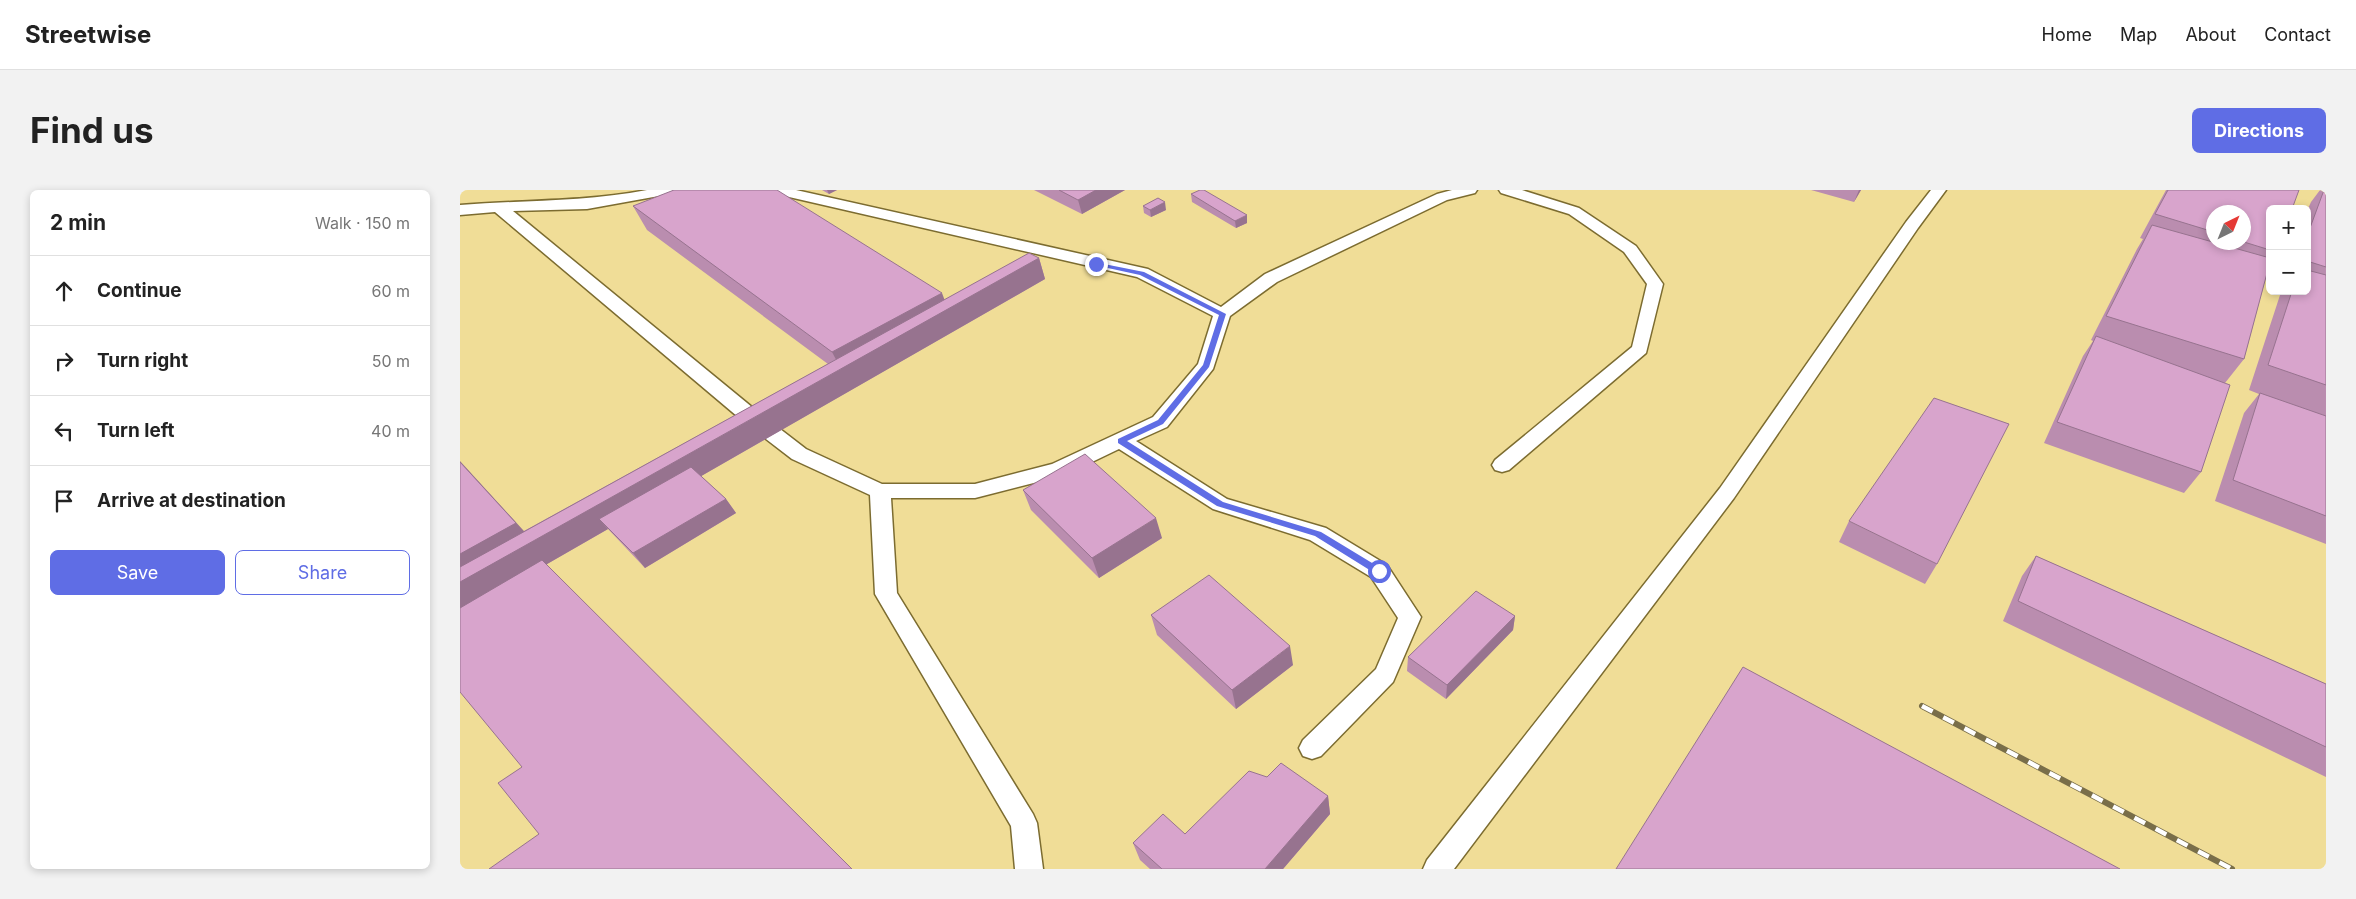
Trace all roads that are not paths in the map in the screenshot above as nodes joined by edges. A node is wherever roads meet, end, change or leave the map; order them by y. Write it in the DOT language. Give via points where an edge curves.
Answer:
graph roads {
  1 [pos="670,190"];
  2 [pos="776,190"];
  3 [pos="1470,190"];
  4 [pos="1506,190"];
  5 [pos="1940,190"];
  6 [pos="497,206"];
  7 [pos="460,210"];
  8 [pos="1222,314"];
  9 [pos="1121,441"];
  10 [pos="1502,465"];
  11 [pos="880,491"];
  12 [pos="1312,748"];
  13 [pos="1028,869"];
  14 [pos="1436,869"];
  1 -- 6 [label="lane" via="576,205"];
  2 -- 8 [label="lane" via="1142,273"];
  3 -- 8 [label="lane" via="1442,197 1271,278"];
  4 -- 10 [label="lane" via="1574,211 1630,249 1655,284 1640,349"];
  5 -- 14 [label="lane" via="1906,233 1727,493"];
  6 -- 7 [label="lane"];
  6 -- 11 [label="lane" via="799,454"];
  8 -- 9 [label="lane" via="1207,365 1160,422"];
  9 -- 11 [label="lane" via="1058,470 975,490"];
  9 -- 12 [label="lane" via="1220,504 1318,534 1379,571 1410,617 1385,674"];
  11 -- 13 [label="lane" via="886,594 1024,823"];
}
